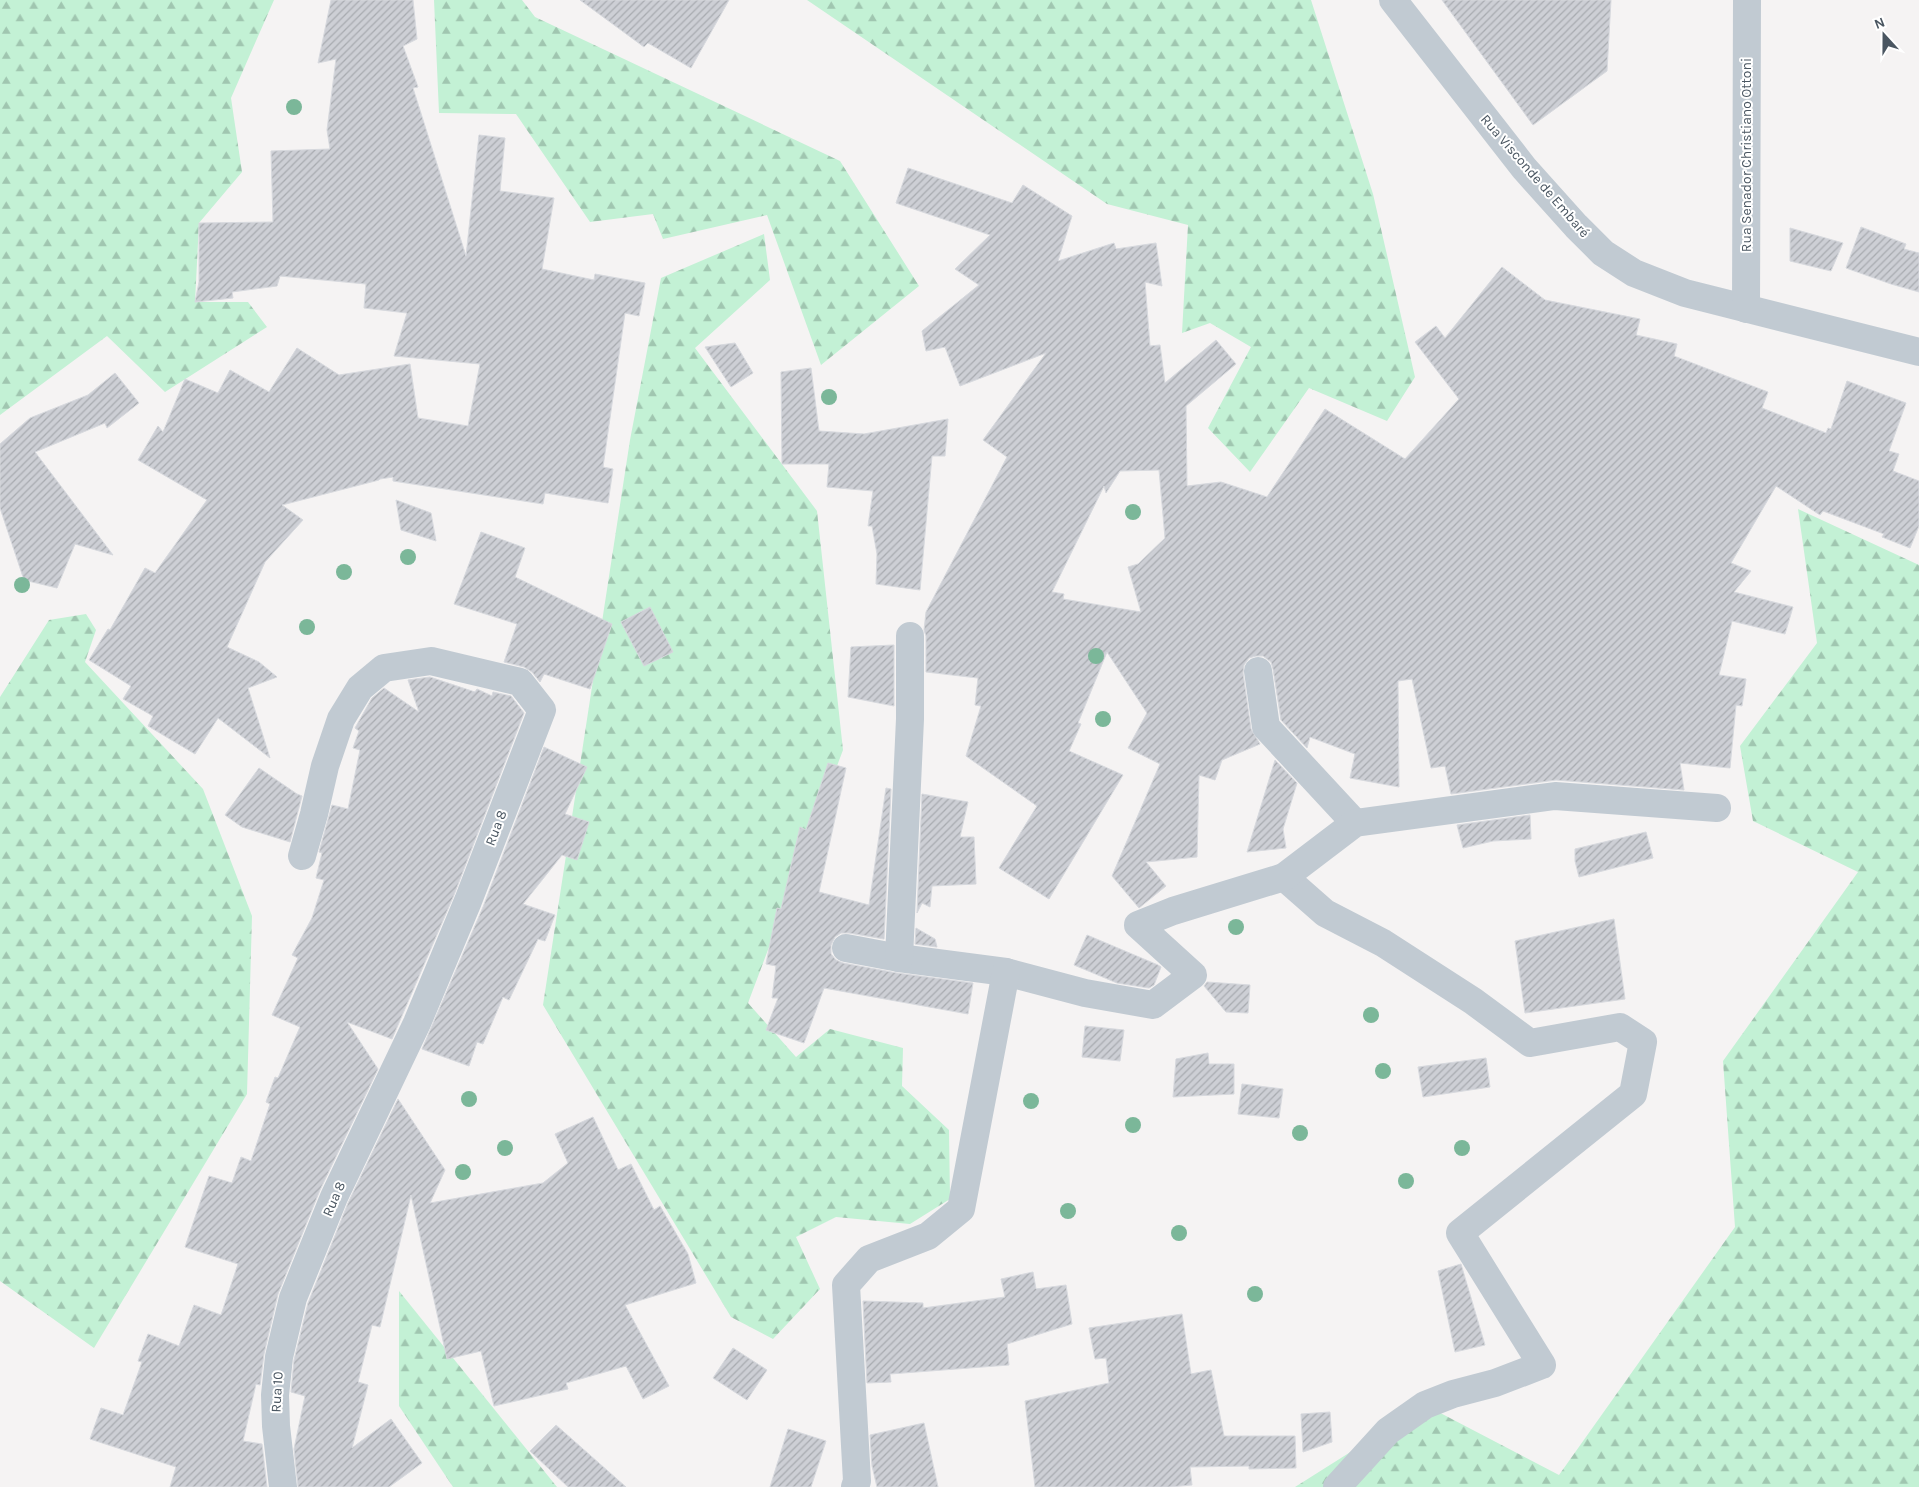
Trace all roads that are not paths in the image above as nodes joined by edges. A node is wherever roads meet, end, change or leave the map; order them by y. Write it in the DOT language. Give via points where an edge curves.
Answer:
graph roads {
  1 [pos="1393,0"];
  2 [pos="1747,0"];
  3 [pos="1746,309"];
  4 [pos="1919,352"];
  5 [pos="910,636"];
  6 [pos="1258,671"];
  7 [pos="1717,808"];
  8 [pos="1355,823"];
  9 [pos="302,856"];
  10 [pos="1284,877"];
  11 [pos="846,948"];
  12 [pos="899,958"];
  13 [pos="1006,972"];
  14 [pos="293,1298"];
  15 [pos="283,1487"];
  16 [pos="855,1487"];
  17 [pos="1338,1487"];
  1 -- 3 [label="street, Rua Visconde de Embaré" via="1524,168 1603,253 1634,273"];
  2 -- 3 [label="street, Rua Senador Christiano Ottoni"];
  3 -- 4 [label="street, Rua Visconde de Embaré"];
  5 -- 12 [label="street" via="910,719"];
  6 -- 8 [label="street" via="1266,727"];
  7 -- 8 [label="street" via="1555,796"];
  8 -- 10 [label="street"];
  9 -- 14 [label="street, Rua 8" via="325,766 341,719 360,688 384,668 431,661 520,682 542,710 417,1023 334,1197"];
  10 -- 13 [label="street" via="1138,925 1192,975 1153,1005 1085,993"];
  10 -- 17 [label="street" via="1325,912 1383,943 1530,1043 1620,1027 1643,1042 1633,1094 1460,1232 1542,1366 1425,1405 1388,1431"];
  11 -- 12 [label="street"];
  12 -- 13 [label="street"];
  13 -- 16 [label="street" via="961,1210 928,1236 869,1259 846,1285"];
  14 -- 15 [label="street, Rua 10" via="279,1357 275,1395"];
}
